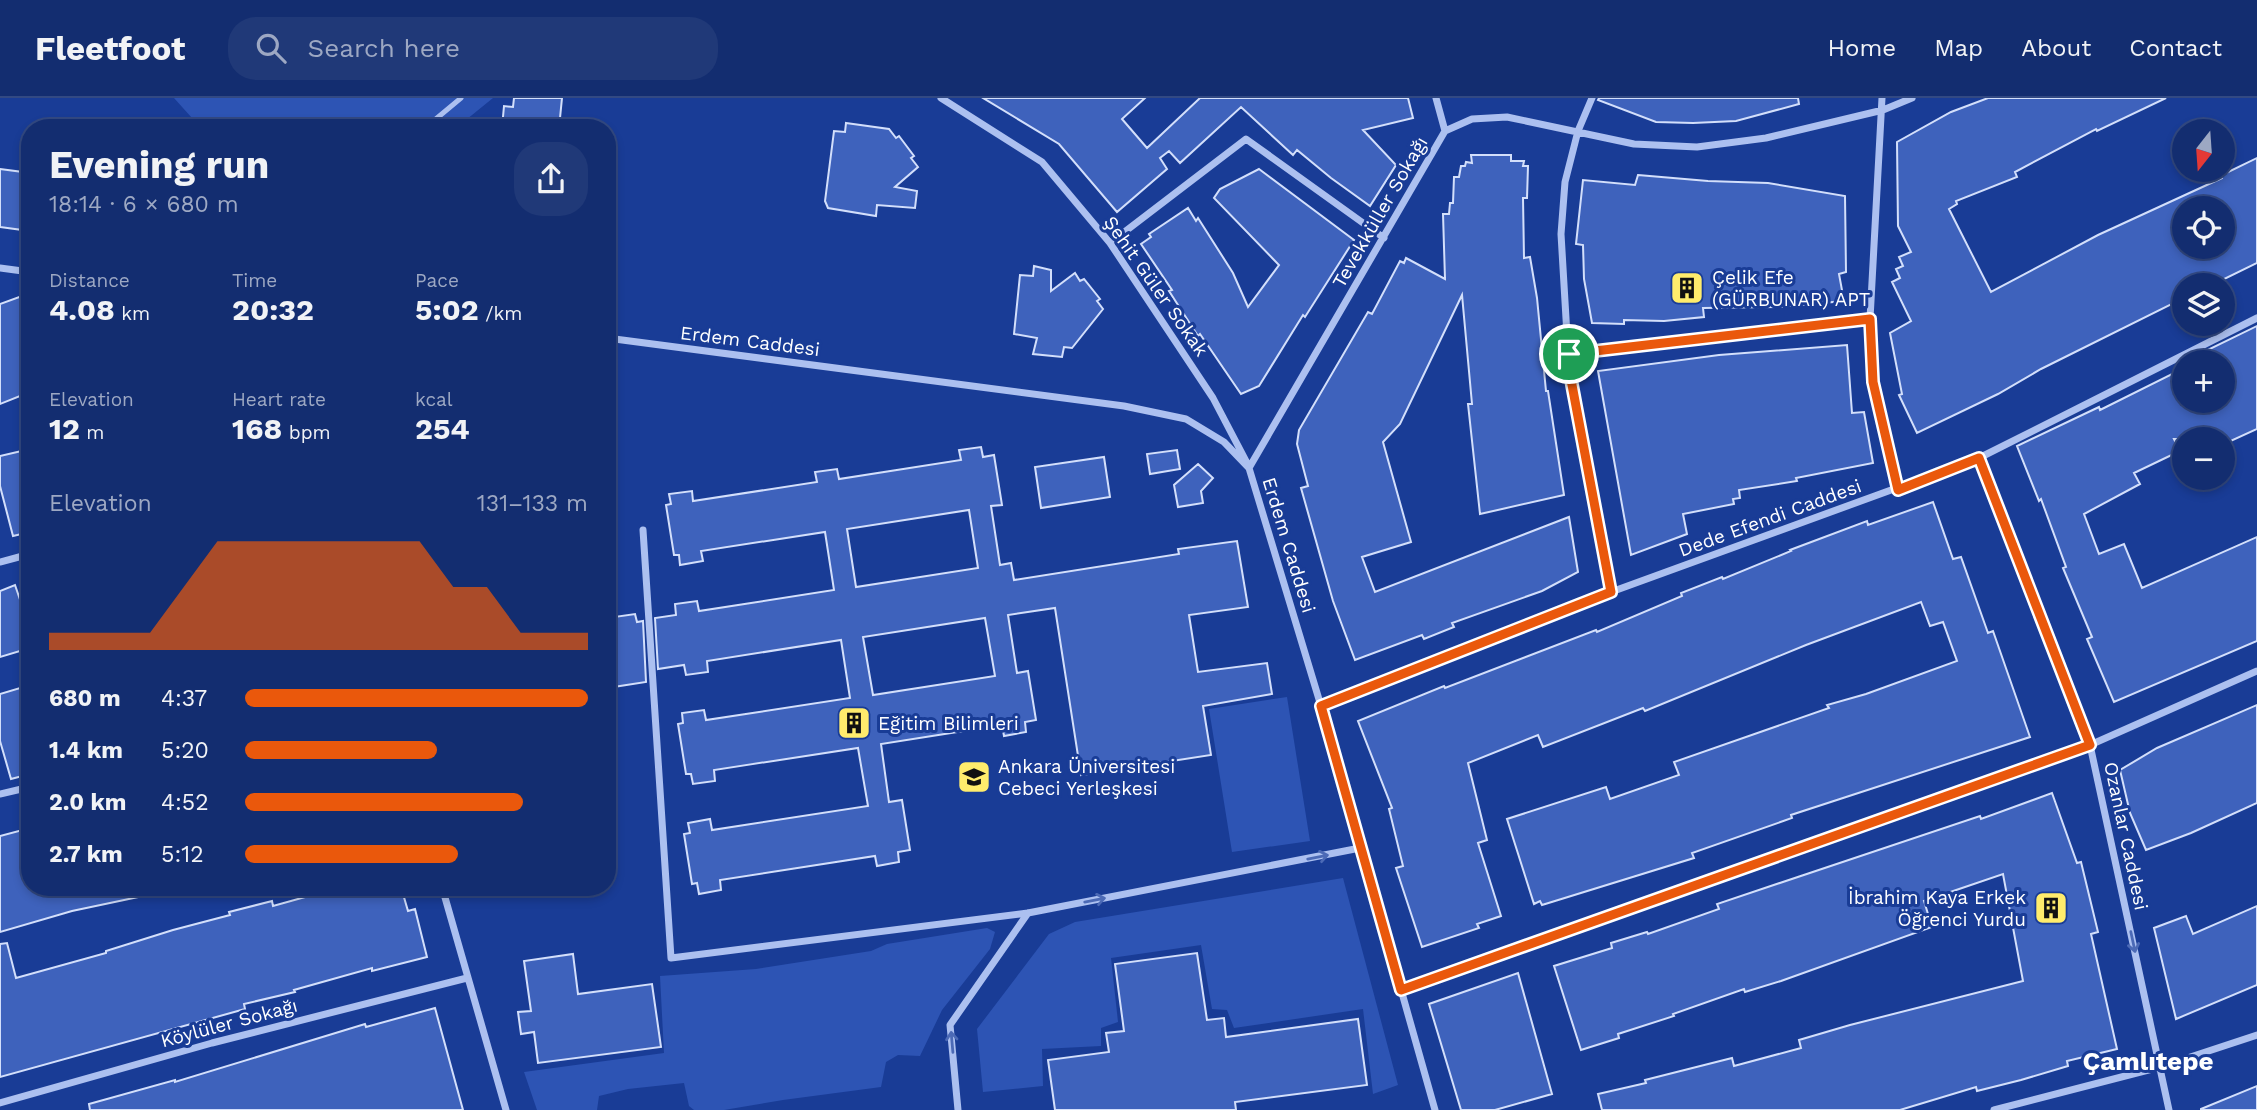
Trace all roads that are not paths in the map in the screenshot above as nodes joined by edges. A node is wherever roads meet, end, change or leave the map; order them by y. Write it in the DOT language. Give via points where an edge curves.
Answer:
graph roads {
  1 [pos="461,98"];
  2 [pos="941,98"];
  3 [pos="1436,98"];
  4 [pos="1592,98"];
  5 [pos="1882,98"];
  6 [pos="1912,98"];
  7 [pos="1883,110"];
  8 [pos="436,119"];
  9 [pos="1445,131"];
  10 [pos="1578,131"];
  11 [pos="1384,239"];
  12 [pos="1110,243"];
  13 [pos="0,268"];
  14 [pos="21,271"];
  15 [pos="2257,318"];
  16 [pos="1870,319"];
  17 [pos="616,339"];
  18 [pos="1569,354"];
  19 [pos="1979,458"];
  20 [pos="1249,468"];
  21 [pos="1898,490"];
  22 [pos="643,530"];
  23 [pos="21,556"];
  24 [pos="0,562"];
  25 [pos="1611,592"];
  26 [pos="2257,671"];
  27 [pos="1321,706"];
  28 [pos="2090,745"];
  29 [pos="21,789"];
  30 [pos="0,794"];
  31 [pos="1360,848"];
  32 [pos="444,896"];
  33 [pos="1028,913"];
  34 [pos="467,978"];
  35 [pos="1401,990"];
  36 [pos="2257,1035"];
  37 [pos="2160,1067"];
  38 [pos="0,1103"];
  39 [pos="506,1110"];
  40 [pos="958,1110"];
  41 [pos="1435,1110"];
  42 [pos="1994,1110"];
  43 [pos="2169,1110"];
  1 -- 8 [label="lane"];
  2 -- 12 [label="street, Şehit Güler Sokak" via="1042,162"];
  3 -- 9 [label="street"];
  4 -- 10 [label="street"];
  5 -- 7 [label="street"];
  6 -- 7 [label="street, Tevekküller Sokağı"];
  7 -- 10 [label="street, Tevekküller Sokağı" via="1766,138 1697,147 1634,144"];
  7 -- 16 [label="street"];
  9 -- 10 [label="street, Tevekküller Sokağı" via="1472,119 1507,117"];
  9 -- 11 [label="street, Tevekküller Sokağı"];
  10 -- 18 [label="street" via="1565,182 1562,234"];
  11 -- 12 [label="street" via="1246,139"];
  11 -- 20 [label="street, Tevekküller Sokağı"];
  12 -- 20 [label="street, Şehit Güler Sokak" via="1213,398"];
  13 -- 14 [label="street"];
  15 -- 19 [label="street, Dede Efendi Caddesi"];
  16 -- 18 [label="street"];
  16 -- 21 [label="street" via="1873,382"];
  17 -- 20 [label="street, Erdem Caddesi" via="1124,406 1186,419 1224,442"];
  18 -- 25 [label="street"];
  19 -- 21 [label="street, Dede Efendi Caddesi"];
  19 -- 28 [label="street, Ozanlar Caddesi"];
  20 -- 27 [label="street, Erdem Caddesi"];
  21 -- 25 [label="street, Dede Efendi Caddesi"];
  22 -- 33 [label="street" via="671,958"];
  23 -- 24 [label="street"];
  25 -- 27 [label="street, Dede Efendi Caddesi"];
  26 -- 28 [label="street"];
  27 -- 31 [label="street, Erdem Caddesi"];
  28 -- 35 [label="street"];
  28 -- 37 [label="street, Ozanlar Caddesi, one-way"];
  29 -- 30 [label="street"];
  33 -- 31 [label="street, one-way"];
  31 -- 35 [label="street, Erdem Caddesi"];
  32 -- 34 [label="street"];
  40 -- 33 [label="street, one-way" via="950,1025"];
  34 -- 38 [label="street, Köylüler Sokağı"];
  34 -- 39 [label="street"];
  35 -- 41 [label="street, Erdem Caddesi"];
  36 -- 37 [label="street"];
  37 -- 42 [label="street"];
  37 -- 43 [label="street, Ozanlar Caddesi"];
}
